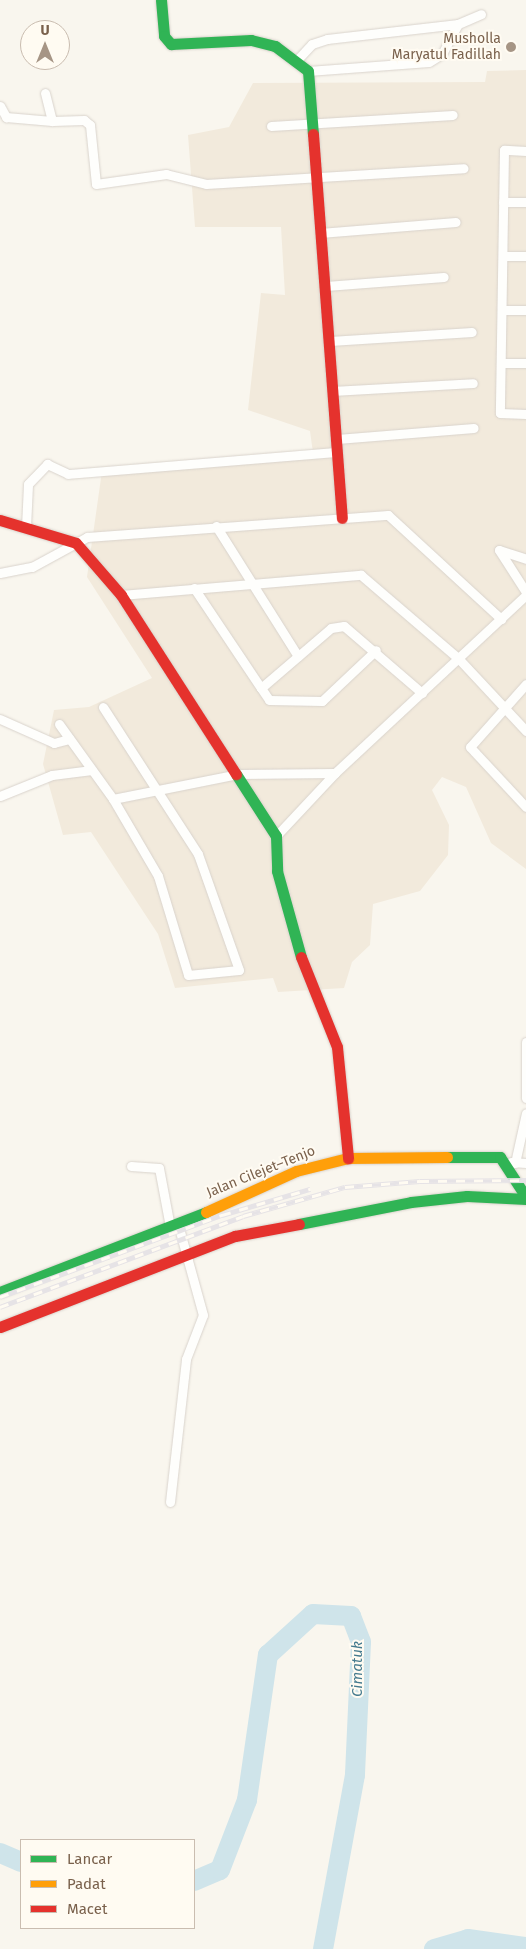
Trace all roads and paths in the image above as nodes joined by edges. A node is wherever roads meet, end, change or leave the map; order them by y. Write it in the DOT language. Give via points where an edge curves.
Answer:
graph roads {
  1 [pos="161,0"];
  2 [pos="481,14"];
  3 [pos="458,24"];
  4 [pos="297,60"];
  5 [pos="308,71"];
  6 [pos="44,92"];
  7 [pos="0,106"];
  8 [pos="454,115"];
  9 [pos="52,121"];
  10 [pos="312,124"];
  11 [pos="271,126"];
  12 [pos="526,151"];
  13 [pos="464,168"];
  14 [pos="316,177"];
  15 [pos="503,202"];
  16 [pos="526,202"];
  17 [pos="456,222"];
  18 [pos="320,233"];
  19 [pos="503,256"];
  20 [pos="526,256"];
  21 [pos="444,277"];
  22 [pos="326,286"];
  23 [pos="503,310"];
  24 [pos="526,310"];
  25 [pos="472,332"];
  26 [pos="330,342"];
  27 [pos="501,363"];
  28 [pos="526,363"];
  29 [pos="473,383"];
  30 [pos="332,391"];
  31 [pos="526,414"];
  32 [pos="474,428"];
  33 [pos="337,439"];
  34 [pos="337,452"];
  35 [pos="342,518"];
  36 [pos="0,520"];
  37 [pos="216,526"];
  38 [pos="26,527"];
  39 [pos="76,543"];
  40 [pos="526,559"];
  41 [pos="0,574"];
  42 [pos="250,584"];
  43 [pos="194,588"];
  44 [pos="526,593"];
  45 [pos="121,595"];
  46 [pos="501,619"];
  47 [pos="376,650"];
  48 [pos="298,656"];
  49 [pos="458,658"];
  50 [pos="526,684"];
  51 [pos="261,688"];
  52 [pos="422,693"];
  53 [pos="103,707"];
  54 [pos="504,707"];
  55 [pos="0,719"];
  56 [pos="59,724"];
  57 [pos="526,731"];
  58 [pos="69,739"];
  59 [pos="92,770"];
  60 [pos="335,772"];
  61 [pos="238,774"];
  62 [pos="157,791"];
  63 [pos="0,796"];
  64 [pos="113,799"];
  65 [pos="526,807"];
  66 [pos="276,836"];
  67 [pos="526,1042"];
  68 [pos="526,1098"];
  69 [pos="526,1113"];
  70 [pos="348,1158"];
  71 [pos="510,1161"];
  72 [pos="526,1163"];
  73 [pos="131,1166"];
  74 [pos="526,1198"];
  75 [pos="174,1226"];
  76 [pos="189,1254"];
  77 [pos="0,1292"];
  78 [pos="0,1328"];
  79 [pos="170,1502"];
  1 -- 4 [label="street" via="164,36 172,44 251,40 275,46"];
  2 -- 3 [label="street"];
  3 -- 4 [label="street" via="327,39 312,44"];
  3 -- 5 [label="street" via="442,54 429,62"];
  4 -- 5 [label="street"];
  5 -- 10 [label="street"];
  6 -- 9 [label="street"];
  7 -- 9 [label="street" via="6,117"];
  8 -- 10 [label="street"];
  9 -- 14 [label="street" via="87,122 96,184 166,174 206,184"];
  10 -- 11 [label="street"];
  10 -- 14 [label="street"];
  12 -- 15 [label="street" via="504,150"];
  13 -- 14 [label="street"];
  14 -- 18 [label="street"];
  15 -- 16 [label="street"];
  15 -- 19 [label="street"];
  17 -- 18 [label="street"];
  18 -- 22 [label="street"];
  19 -- 20 [label="street"];
  19 -- 23 [label="street"];
  21 -- 22 [label="street"];
  22 -- 26 [label="street"];
  23 -- 24 [label="street"];
  23 -- 27 [label="street"];
  25 -- 26 [label="street"];
  26 -- 30 [label="street"];
  27 -- 28 [label="street"];
  27 -- 31 [label="street" via="500,413"];
  29 -- 30 [label="street"];
  30 -- 33 [label="street"];
  32 -- 33 [label="street"];
  33 -- 34 [label="street"];
  34 -- 35 [label="street"];
  34 -- 38 [label="street" via="68,474 47,464 28,484"];
  35 -- 37 [label="street"];
  35 -- 46 [label="street" via="388,515"];
  36 -- 38 [label="street"];
  37 -- 39 [label="street" via="88,537"];
  37 -- 42 [label="street"];
  38 -- 39 [label="street"];
  39 -- 41 [label="street" via="32,567"];
  39 -- 45 [label="street"];
  40 -- 44 [label="street" via="499,550"];
  42 -- 43 [label="street"];
  42 -- 48 [label="street"];
  42 -- 49 [label="street" via="360,575"];
  43 -- 45 [label="street"];
  43 -- 51 [label="street"];
  44 -- 46 [label="street"];
  45 -- 61 [label="street"];
  46 -- 49 [label="street"];
  47 -- 48 [label="street" via="352,628 337,626"];
  47 -- 51 [label="street" via="322,701 269,700"];
  47 -- 52 [label="street"];
  48 -- 51 [label="street"];
  49 -- 52 [label="street"];
  49 -- 54 [label="street"];
  50 -- 54 [label="street"];
  52 -- 60 [label="street"];
  53 -- 62 [label="street"];
  54 -- 57 [label="street"];
  54 -- 65 [label="street" via="470,746"];
  55 -- 58 [label="street" via="54,743"];
  56 -- 58 [label="street"];
  58 -- 59 [label="street"];
  59 -- 63 [label="street" via="52,775"];
  59 -- 64 [label="street"];
  60 -- 61 [label="street"];
  60 -- 66 [label="street"];
  61 -- 62 [label="street"];
  61 -- 66 [label="street"];
  62 -- 64 [label="street"];
  62 -- 64 [label="street" via="202,860 239,970 188,975 158,876"];
  66 -- 70 [label="street" via="277,871 304,967 337,1047"];
  67 -- 68 [label="street"];
  69 -- 71 [label="street"];
  70 -- 71 [label="street, Jalan Cilejet–Tenjo" via="493,1156"];
  70 -- 75 [label="street, Jalan Cilejet–Tenjo" via="296,1171"];
  71 -- 72 [label="street"];
  71 -- 74 [label="street"];
  73 -- 75 [label="street" via="159,1168"];
  74 -- 76 [label="street" via="467,1196 411,1202 235,1236"];
  75 -- 76 [label="street"];
  75 -- 77 [label="street, Jalan Cilejet–Tenjo"];
  76 -- 78 [label="street"];
  76 -- 79 [label="street" via="203,1315 186,1359"];
}
